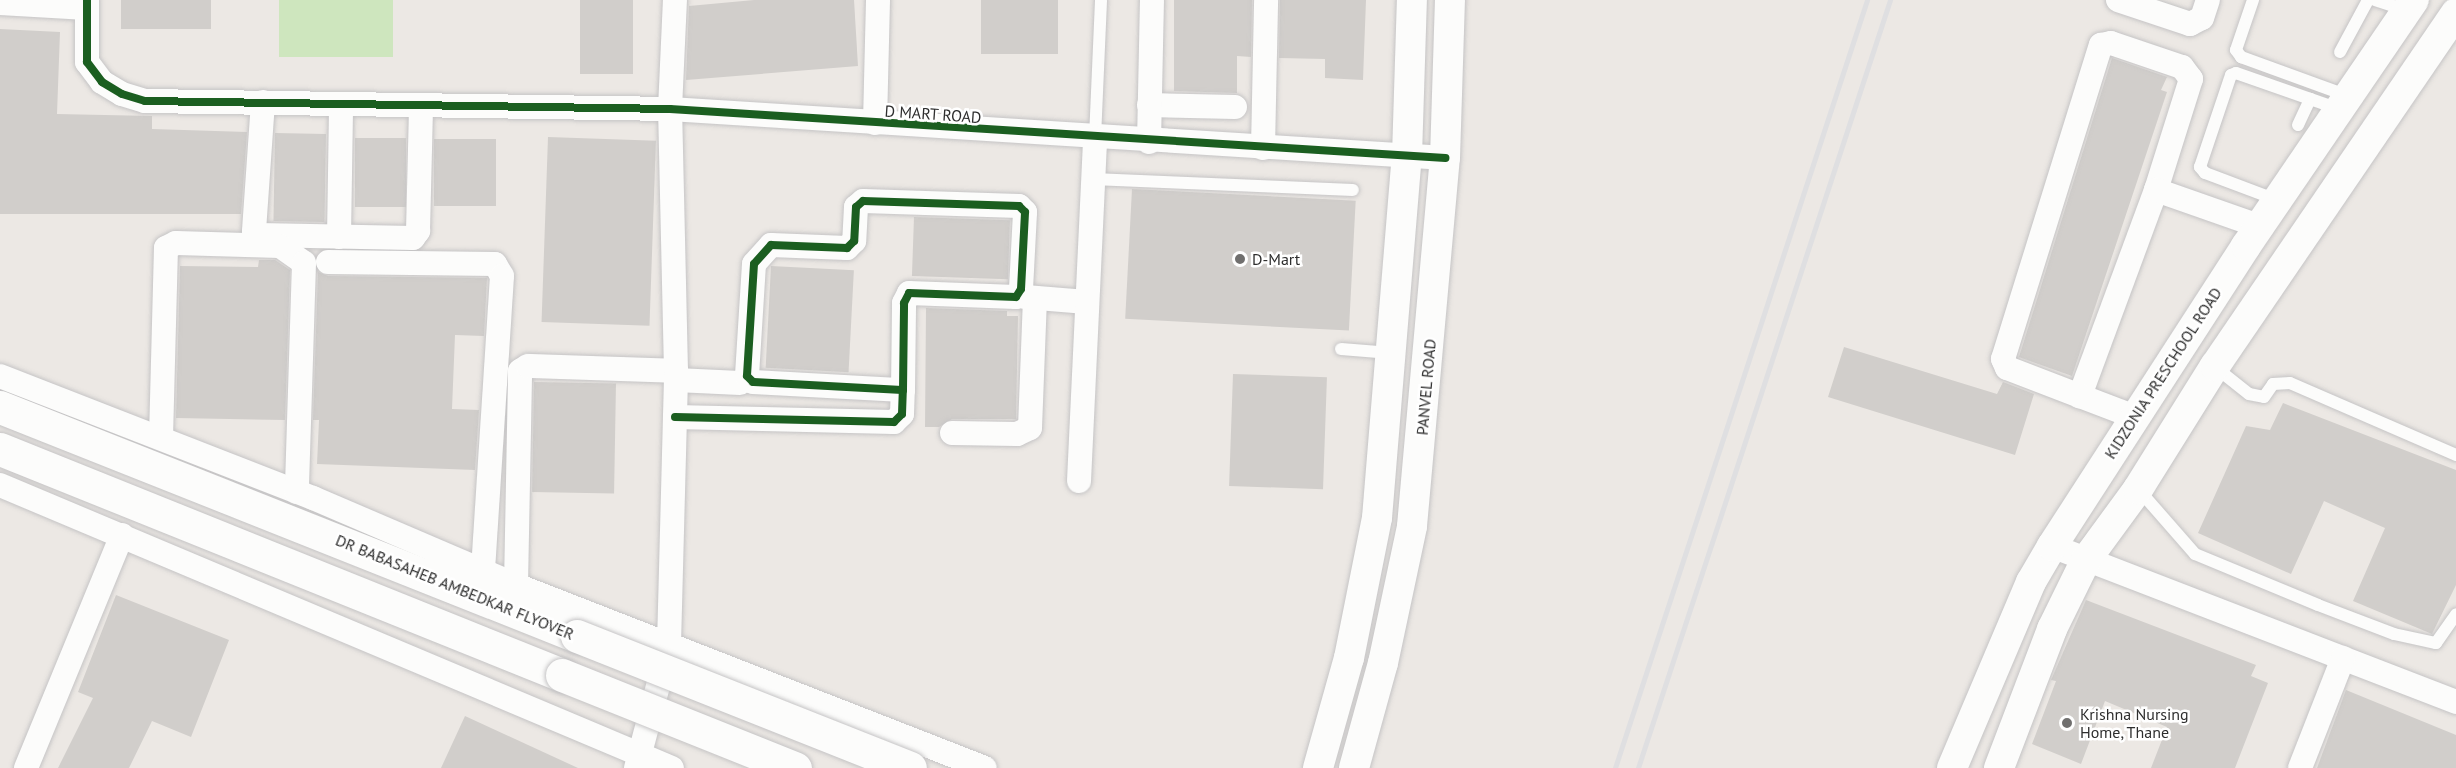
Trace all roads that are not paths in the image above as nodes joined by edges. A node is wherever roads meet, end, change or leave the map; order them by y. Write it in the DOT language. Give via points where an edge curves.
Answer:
graph roads {
  1 [pos="675,0"];
  2 [pos="878,0"];
  3 [pos="1101,0"];
  4 [pos="1152,0"];
  5 [pos="1266,0"];
  6 [pos="1412,0"];
  7 [pos="1450,0"];
  8 [pos="2118,0"];
  9 [pos="2208,0"];
  10 [pos="2253,0"];
  11 [pos="2368,0"];
  12 [pos="2375,0"];
  13 [pos="0,3"];
  14 [pos="61,3"];
  15 [pos="87,4"];
  16 [pos="2410,5"];
  17 [pos="2456,14"];
  18 [pos="2340,52"];
  19 [pos="2310,99"];
  20 [pos="263,102"];
  21 [pos="2343,103"];
  22 [pos="341,105"];
  23 [pos="1149,105"];
  24 [pos="421,107"];
  25 [pos="1235,107"];
  26 [pos="670,109"];
  27 [pos="875,123"];
  28 [pos="2298,125"];
  29 [pos="1095,138"];
  30 [pos="1149,142"];
  31 [pos="1263,148"];
  32 [pos="1407,156"];
  33 [pos="1445,158"];
  34 [pos="1093,179"];
  35 [pos="1353,190"];
  36 [pos="2156,190"];
  37 [pos="2277,200"];
  38 [pos="2259,226"];
  39 [pos="339,237"];
  40 [pos="1087,302"];
  41 [pos="1341,349"];
  42 [pos="1392,353"];
  43 [pos="2215,366"];
  44 [pos="0,375"];
  45 [pos="676,376"];
  46 [pos="740,383"];
  47 [pos="903,390"];
  48 [pos="2079,396"];
  49 [pos="0,407"];
  50 [pos="675,417"];
  51 [pos="2135,417"];
  52 [pos="952,433"];
  53 [pos="160,438"];
  54 [pos="0,449"];
  55 [pos="2456,455"];
  56 [pos="1079,481"];
  57 [pos="0,485"];
  58 [pos="2138,489"];
  59 [pos="305,495"];
  60 [pos="122,535"];
  61 [pos="2052,546"];
  62 [pos="2086,560"];
  63 [pos="483,572"];
  64 [pos="516,585"];
  65 [pos="2456,614"];
  66 [pos="669,645"];
  67 [pos="2343,658"];
  68 [pos="2456,702"];
  69 [pos="639,762"];
  70 [pos="26,768"];
  71 [pos="672,768"];
  72 [pos="795,768"];
  73 [pos="910,768"];
  74 [pos="985,768"];
  75 [pos="1318,768"];
  76 [pos="1354,768"];
  77 [pos="1952,768"];
  78 [pos="1999,768"];
  79 [pos="2300,768"];
  1 -- 26 [label="street"];
  2 -- 27 [label="street"];
  3 -- 29 [label="lane"];
  4 -- 23 [label="street"];
  5 -- 31 [label="street"];
  6 -- 32 [label="street"];
  7 -- 33 [label="street, PANVEL ROAD"];
  8 -- 9 [label="street" via="2190,24 2202,18"];
  10 -- 21 [label="lane" via="2236,50 2241,57"];
  11 -- 18 [label="lane"];
  12 -- 16 [label="lane"];
  13 -- 14 [label="street"];
  14 -- 15 [label="street"];
  15 -- 20 [label="street, D MART ROAD" via="87,62 102,82 122,94 145,101"];
  16 -- 21 [label="street, KIDZONIA PRESCHOOL ROAD"];
  17 -- 43 [label="street"];
  19 -- 21 [label="lane"];
  19 -- 28 [label="lane"];
  19 -- 37 [label="lane" via="2236,73 2231,75 2200,166 2205,173"];
  20 -- 22 [label="street, D MART ROAD"];
  20 -- 39 [label="street" via="254,232"];
  21 -- 37 [label="street, KIDZONIA PRESCHOOL ROAD"];
  22 -- 24 [label="street, D MART ROAD"];
  22 -- 39 [label="street"];
  23 -- 25 [label="street"];
  23 -- 30 [label="street"];
  24 -- 26 [label="street, D MART ROAD"];
  24 -- 39 [label="street" via="418,231 413,238"];
  26 -- 27 [label="street, D MART ROAD"];
  26 -- 45 [label="street"];
  27 -- 29 [label="street, D MART ROAD"];
  29 -- 30 [label="street, D MART ROAD"];
  29 -- 34 [label="street"];
  30 -- 31 [label="street, D MART ROAD"];
  31 -- 32 [label="street, D MART ROAD"];
  32 -- 33 [label="street, D MART ROAD"];
  32 -- 42 [label="street"];
  33 -- 76 [label="street, PANVEL ROAD" via="1412,526 1383,663"];
  34 -- 35 [label="lane"];
  34 -- 40 [label="street"];
  36 -- 38 [label="street"];
  36 -- 48 [label="street"];
  36 -- 48 [label="street" via="2191,79 2182,67 2111,44 2101,45 2003,359 2007,368"];
  37 -- 38 [label="street, KIDZONIA PRESCHOOL ROAD"];
  38 -- 51 [label="street, KIDZONIA PRESCHOOL ROAD"];
  40 -- 52 [label="street" via="1030,297 1030,428 1017,434"];
  40 -- 56 [label="street"];
  41 -- 42 [label="lane"];
  42 -- 75 [label="street" via="1377,518 1349,658"];
  43 -- 55 [label="lane" via="2249,394 2264,397 2273,384 2290,383"];
  43 -- 58 [label="street"];
  44 -- 53 [label="street"];
  45 -- 46 [label="street"];
  45 -- 50 [label="street"];
  45 -- 64 [label="street" via="528,366 520,371"];
  47 -- 47 [label="street" via="904,303 909,293 1016,297 1021,290 1025,212 1019,206 863,201 856,207 854,241 847,248 771,245 754,264 747,376 753,382"];
  47 -- 50 [label="street" via="902,414 894,422"];
  48 -- 51 [label="street"];
  49 -- 73 [label="main road, DR BABASAHEB AMBEDKAR FLYOVER, bridge"];
  50 -- 66 [label="street"];
  51 -- 61 [label="street, KIDZONIA PRESCHOOL ROAD"];
  53 -- 59 [label="street"];
  53 -- 59 [label="street" via="166,248 176,243 280,246 304,263"];
  54 -- 72 [label="main road, bridge"];
  57 -- 60 [label="street"];
  58 -- 62 [label="street"];
  58 -- 65 [label="lane" via="2195,554 2318,605 2394,634 2436,643"];
  59 -- 63 [label="street"];
  59 -- 63 [label="street" via="323,270 495,264 502,276"];
  60 -- 69 [label="street"];
  60 -- 70 [label="street"];
  61 -- 62 [label="street"];
  61 -- 77 [label="street, KIDZONIA PRESCHOOL ROAD" via="2031,582"];
  62 -- 67 [label="street"];
  62 -- 78 [label="street" via="2052,629"];
  63 -- 64 [label="street"];
  64 -- 66 [label="street"];
  66 -- 69 [label="street"];
  66 -- 74 [label="street"];
  67 -- 68 [label="street"];
  67 -- 79 [label="street"];
  69 -- 71 [label="street"];
}
